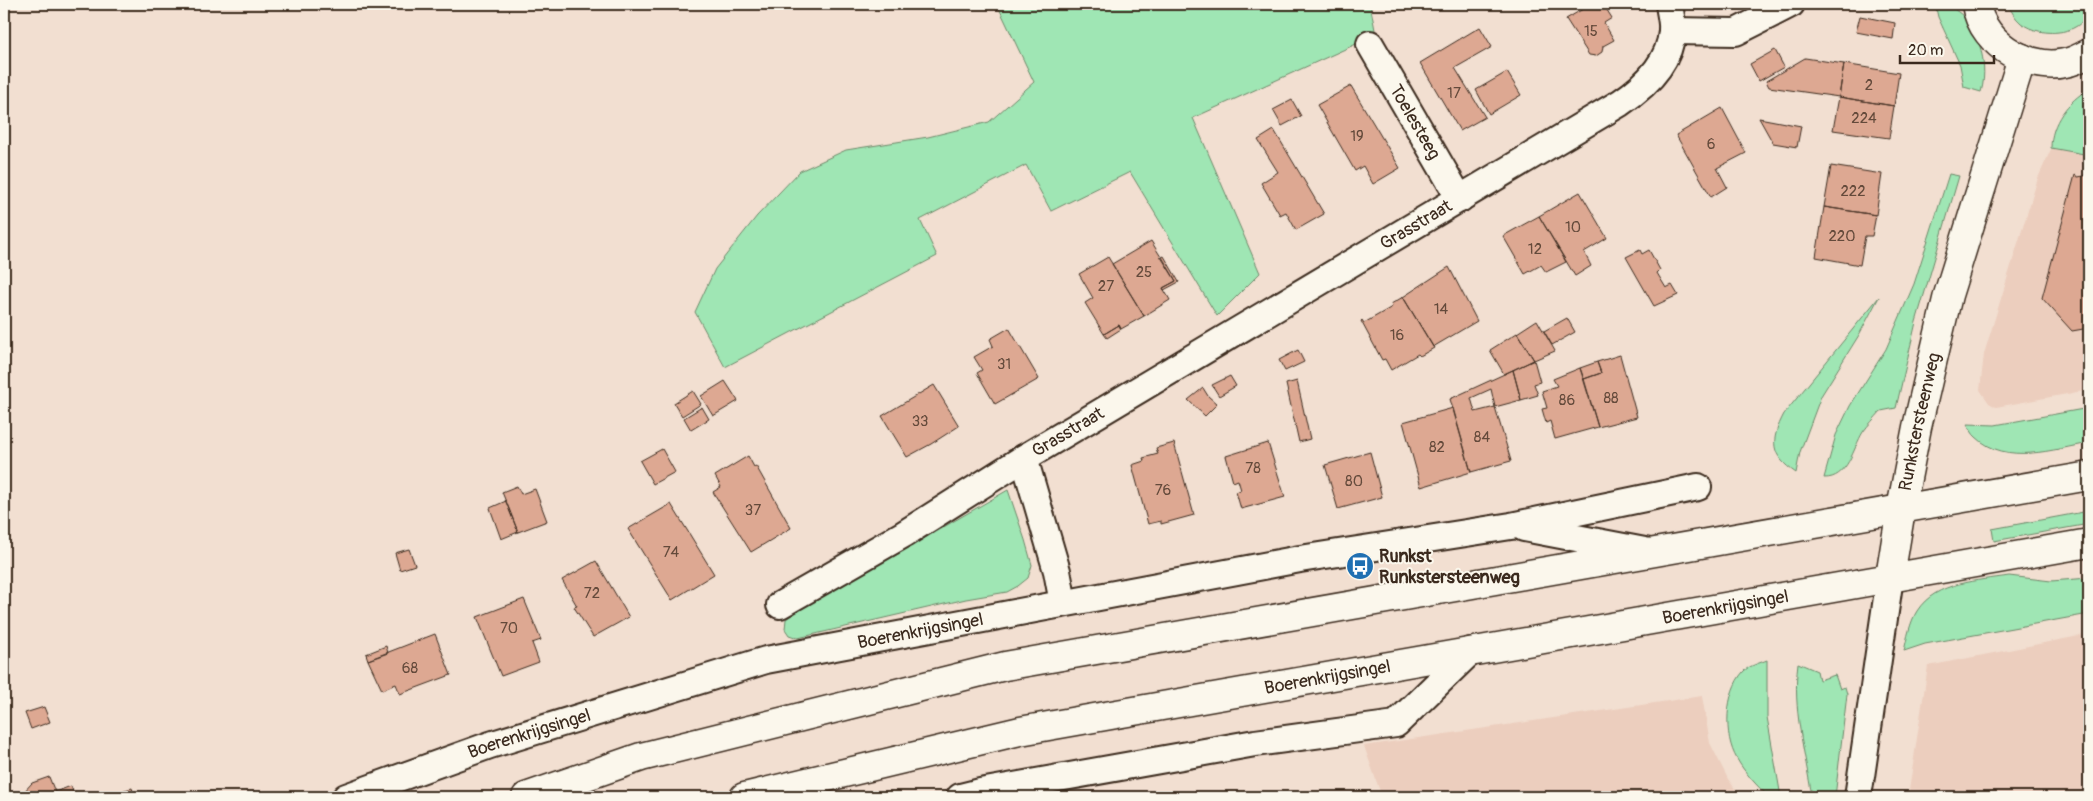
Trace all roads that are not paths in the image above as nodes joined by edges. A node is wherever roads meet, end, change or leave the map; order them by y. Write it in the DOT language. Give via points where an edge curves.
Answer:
graph roads {
  1 [pos="1669,4"];
  2 [pos="1791,4"];
  3 [pos="1976,4"];
  4 [pos="1672,31"];
  5 [pos="1370,44"];
  6 [pos="2089,53"];
  7 [pos="2022,58"];
  8 [pos="1460,199"];
  9 [pos="1024,458"];
  10 [pos="2089,476"];
  11 [pos="1698,487"];
  12 [pos="1901,509"];
  13 [pos="1511,526"];
  14 [pos="2089,543"];
  15 [pos="1651,552"];
  16 [pos="1890,577"];
  17 [pos="1063,602"];
  18 [pos="780,605"];
  19 [pos="1471,651"];
  20 [pos="346,797"];
  21 [pos="526,797"];
  22 [pos="744,797"];
  23 [pos="960,797"];
  24 [pos="1858,797"];
  1 -- 4 [label="street"];
  2 -- 4 [label="street" via="1736,32"];
  3 -- 7 [label="main road" via="1987,30 2009,52"];
  4 -- 8 [label="street, Grasstraat" via="1654,74 1633,94"];
  5 -- 8 [label="street, Toelesteeg"];
  6 -- 7 [label="main road" via="2074,61 2055,64"];
  7 -- 12 [label="main road, Runkstersteenweg" via="1948,295"];
  8 -- 9 [label="street, Grasstraat"];
  9 -- 17 [label="street, Grasstraat"];
  9 -- 18 [label="street, Grasstraat" via="904,534"];
  10 -- 12 [label="main road, Boerenkrijgsingel"];
  11 -- 13 [label="street, Boerenkrijgsingel"];
  12 -- 15 [label="main road, Boerenkrijgsingel"];
  12 -- 16 [label="main road, Runkstersteenweg"];
  13 -- 15 [label="street, Boerenkrijgsingel"];
  13 -- 17 [label="street, Boerenkrijgsingel" via="1300,559"];
  14 -- 16 [label="main road, Boerenkrijgsingel"];
  15 -- 21 [label="main road, Boerenkrijgsingel" via="1005,666 641,757"];
  16 -- 19 [label="main road, Boerenkrijgsingel"];
  16 -- 24 [label="street, Runkstersteenweg"];
  17 -- 20 [label="street, Boerenkrijgsingel" via="766,660 490,745"];
  19 -- 22 [label="main road, Boerenkrijgsingel" via="1020,731"];
  19 -- 23 [label="street" via="1396,724 1255,743"];
}
